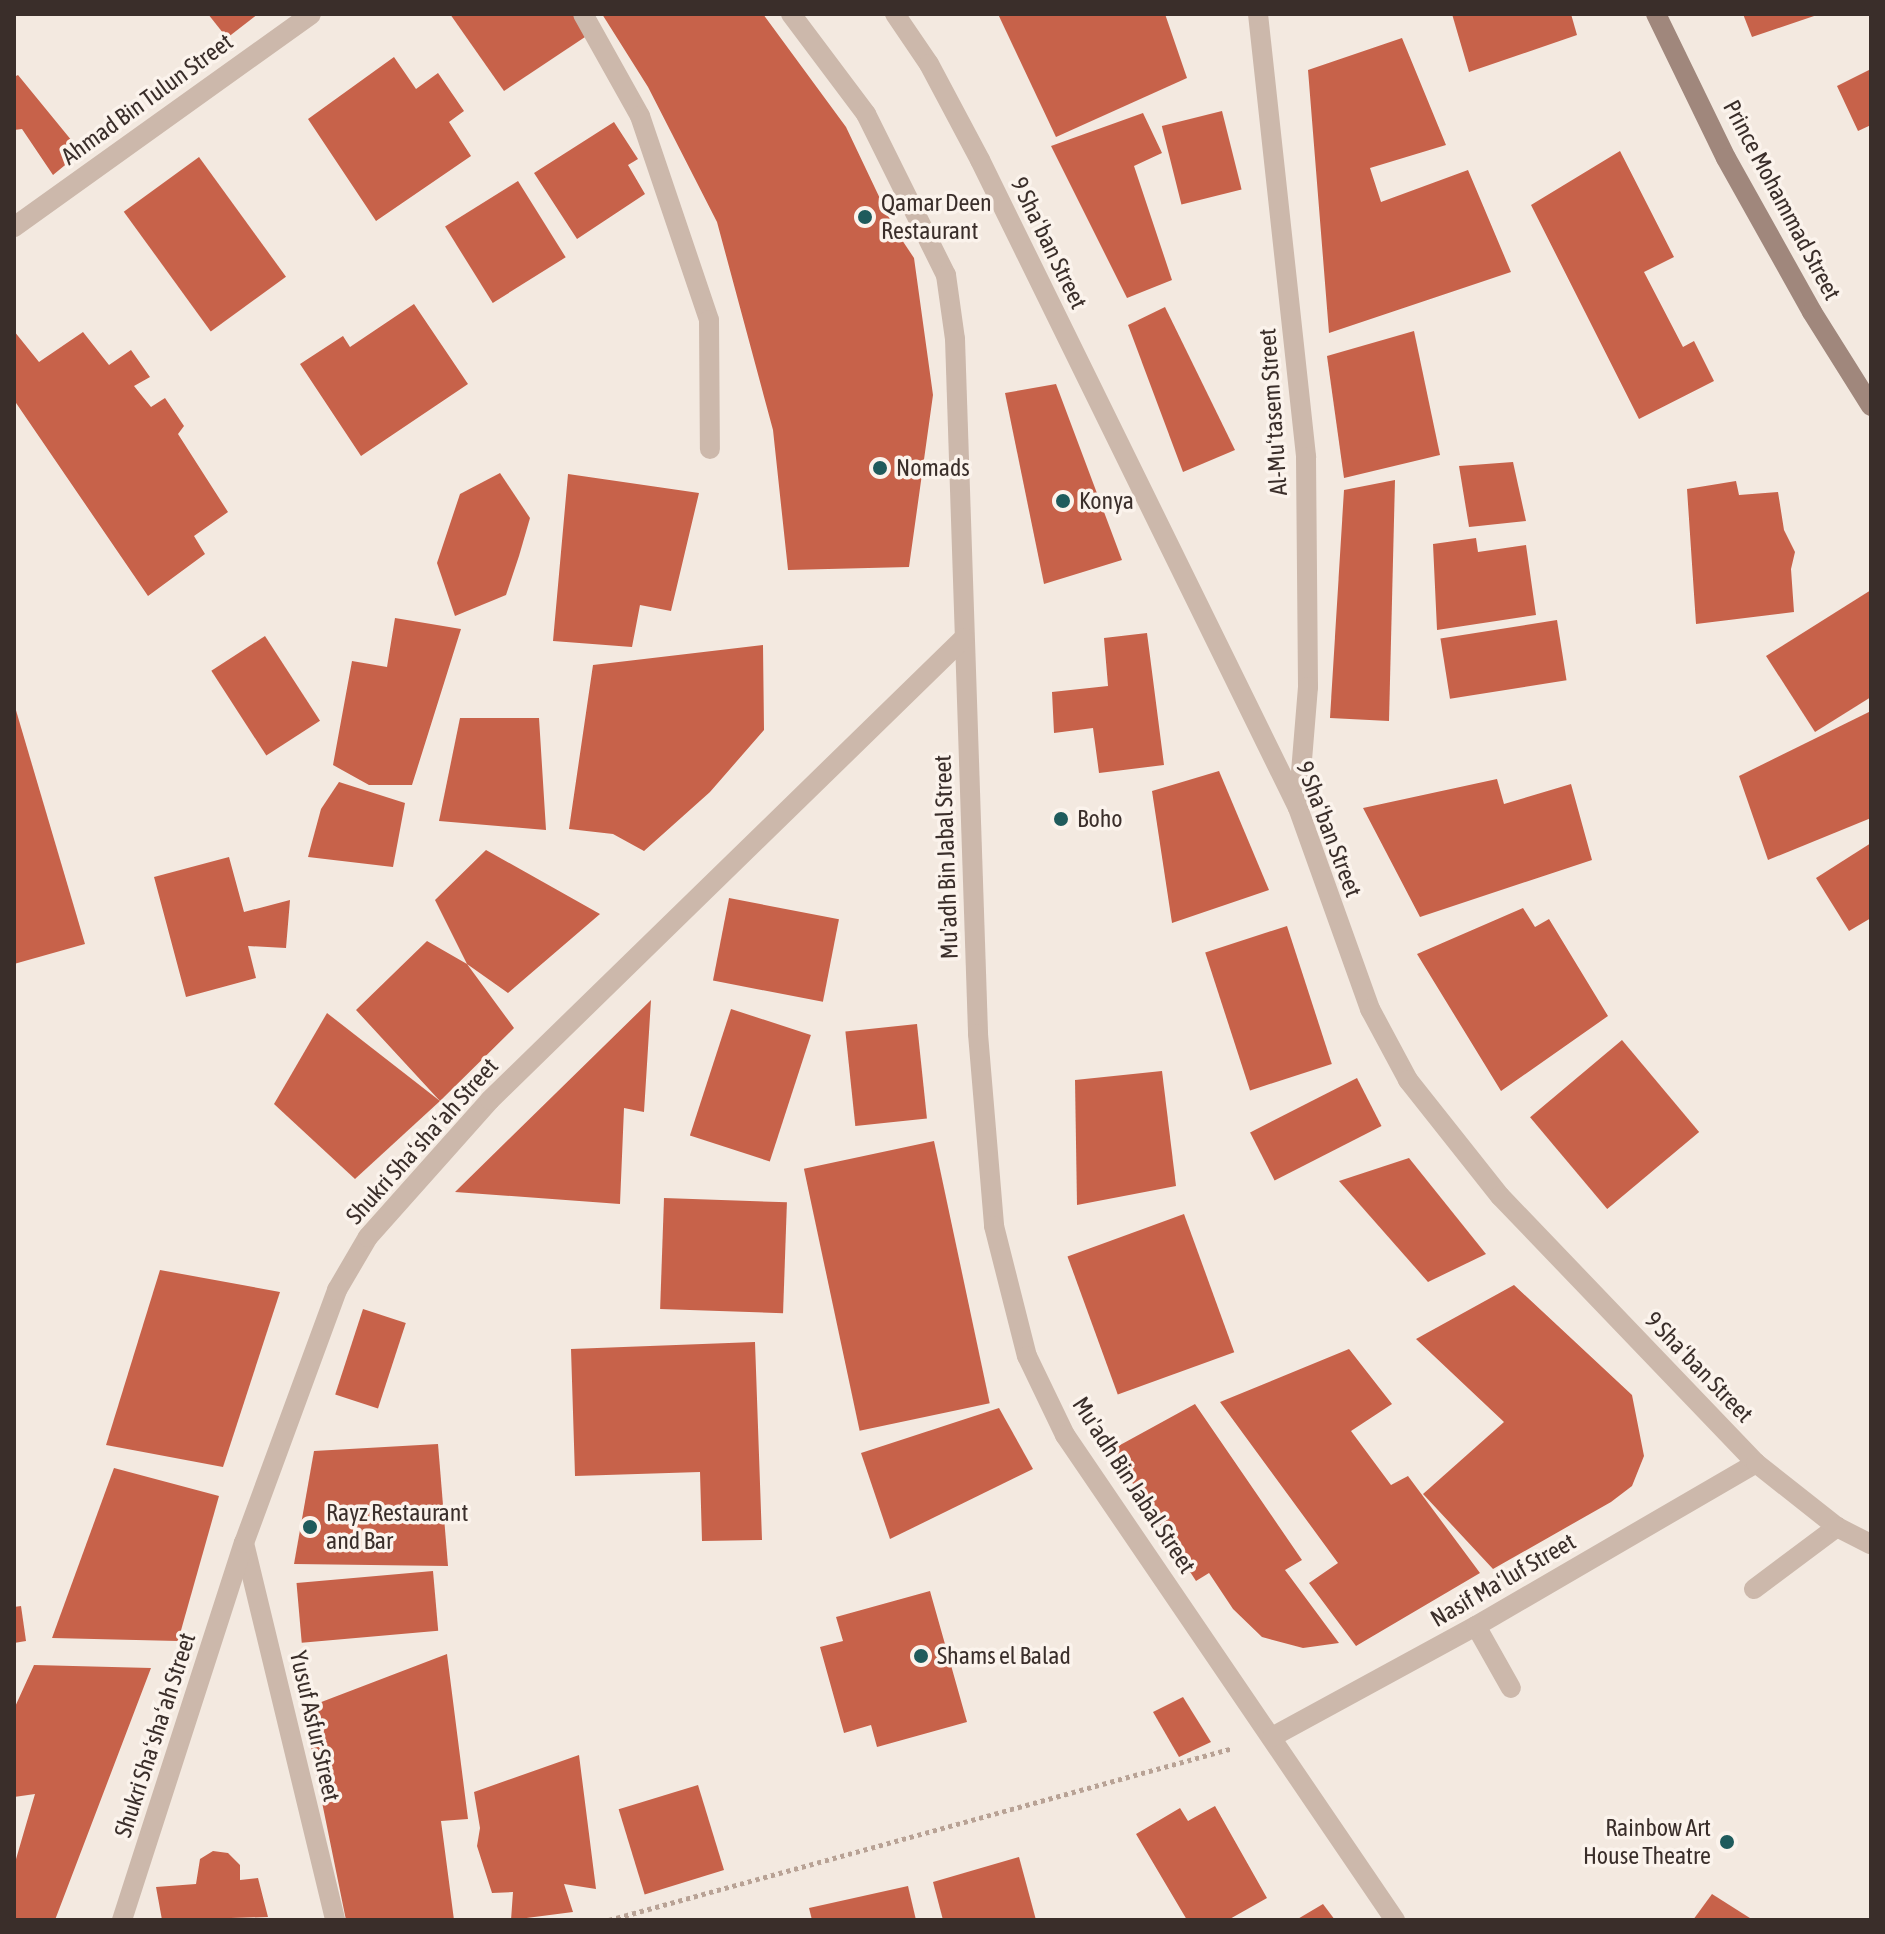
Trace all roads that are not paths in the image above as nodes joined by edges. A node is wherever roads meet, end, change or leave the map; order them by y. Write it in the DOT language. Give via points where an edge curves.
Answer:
graph roads {
  1 [pos="311,14"];
  2 [pos="583,14"];
  3 [pos="791,14"];
  4 [pos="895,14"];
  5 [pos="1258,14"];
  6 [pos="1656,14"];
  7 [pos="14,227"];
  8 [pos="1871,406"];
  9 [pos="710,449"];
  10 [pos="964,638"];
  11 [pos="1298,808"];
  12 [pos="1756,1463"];
  13 [pos="1837,1527"];
  14 [pos="244,1543"];
  15 [pos="1871,1544"];
  16 [pos="1754,1589"];
  17 [pos="1476,1626"];
  18 [pos="1511,1688"];
  19 [pos="1272,1737"];
  20 [pos="122,1920"];
  21 [pos="335,1920"];
  22 [pos="1395,1920"];
  1 -- 7 [label="street, Ahmad Bin Tulun Street"];
  2 -- 9 [label="street" via="640,116 709,320"];
  3 -- 10 [label="street, Mu'adh Bin Jabal Street" via="866,114 946,275 955,339"];
  4 -- 11 [label="street, 9 Shaʻban Street" via="929,64 980,160"];
  5 -- 11 [label="street, Al-Muʻtasem Street" via="1306,457 1308,687"];
  6 -- 8 [label="main road, Prince Mohammad Street" via="1726,158"];
  10 -- 14 [label="street, Shukri Shaʻshaʻah Street" via="490,1100 380,1219 337,1290"];
  10 -- 19 [label="street, Mu'adh Bin Jabal Street" via="978,1034 994,1226 1027,1356 1065,1435"];
  11 -- 12 [label="street, 9 Shaʻban Street" via="1370,1009 1408,1080 1500,1196"];
  12 -- 13 [label="street, 9 Shaʻban Street"];
  12 -- 17 [label="street, Nasif Maʻluf Street"];
  13 -- 15 [label="street, 9 Shaʻban Street"];
  13 -- 16 [label="street"];
  14 -- 20 [label="street, Shukri Shaʻshaʻah Street"];
  14 -- 21 [label="street, Yusuf Asfur Street"];
  17 -- 18 [label="street"];
  17 -- 19 [label="street, Nasif Maʻluf Street"];
  19 -- 22 [label="street, Mu'adh Bin Jabal Street"];
}
